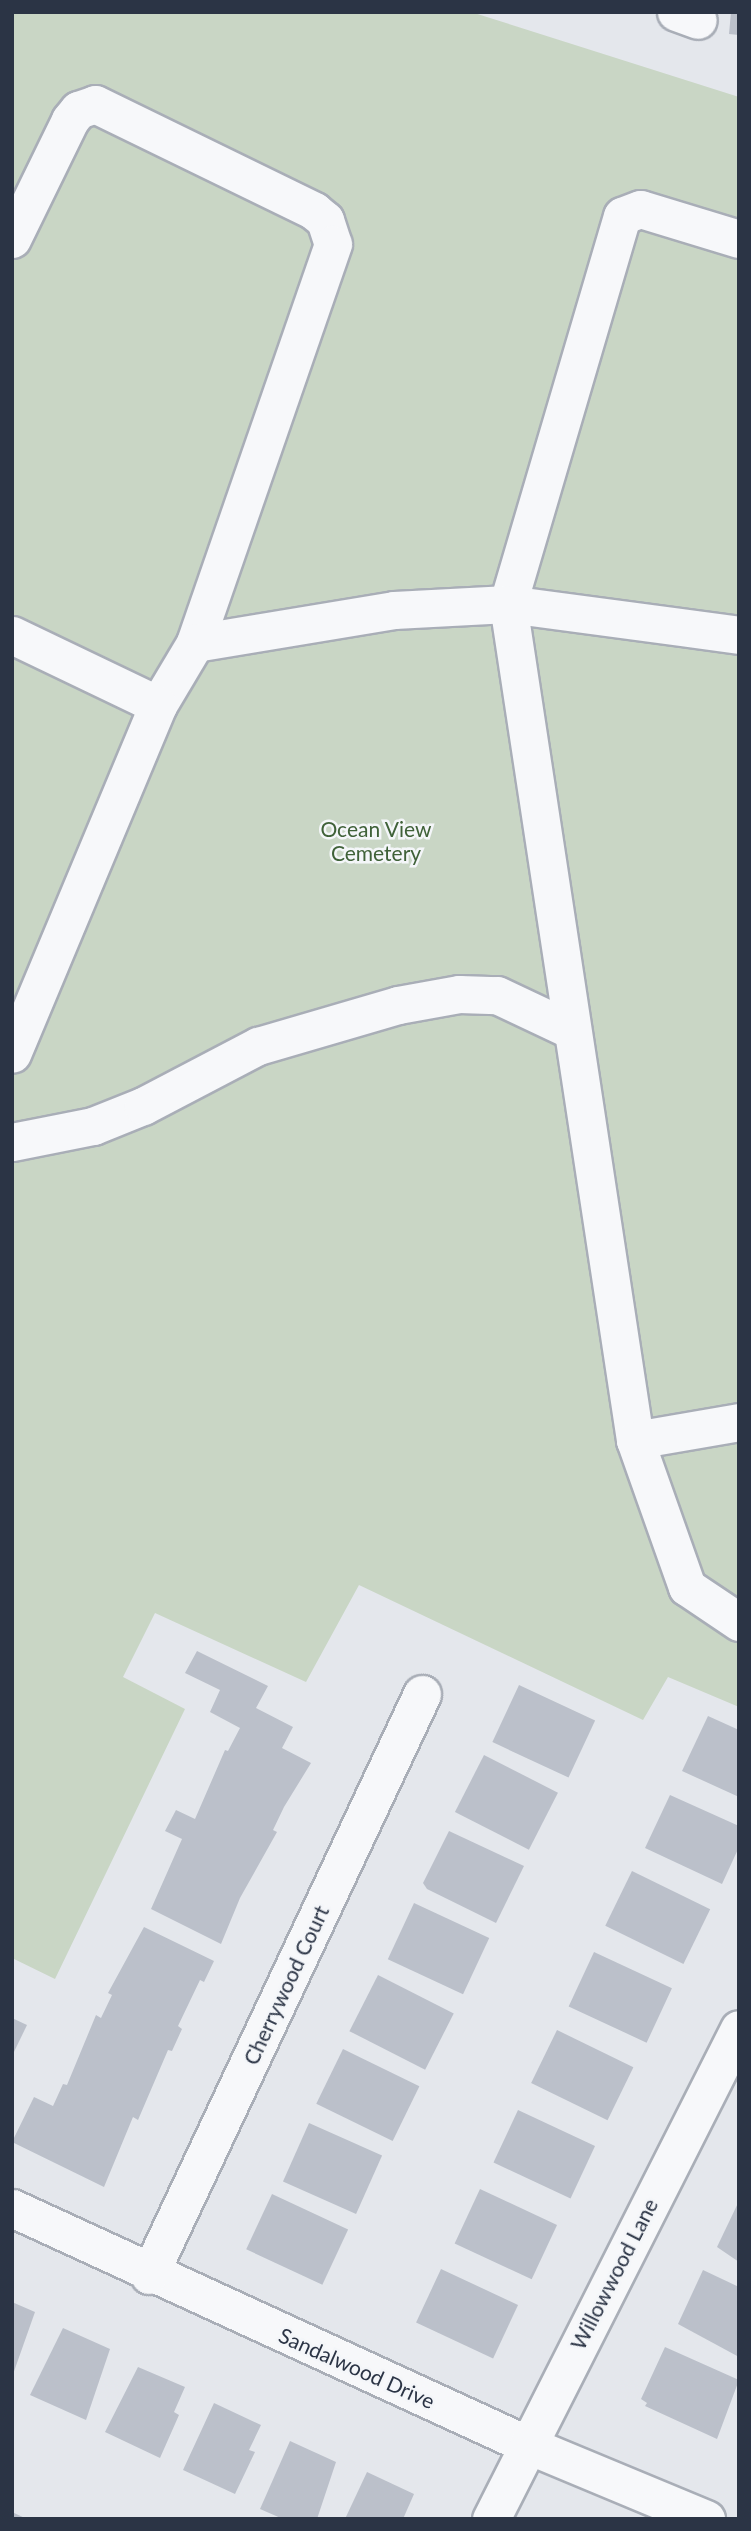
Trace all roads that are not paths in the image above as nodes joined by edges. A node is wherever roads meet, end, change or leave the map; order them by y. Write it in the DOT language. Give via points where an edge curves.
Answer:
graph roads {
  1 [pos="12,239"];
  2 [pos="739,239"];
  3 [pos="508,604"];
  4 [pos="12,635"];
  5 [pos="739,635"];
  6 [pos="195,643"];
  7 [pos="158,705"];
  8 [pos="570,1030"];
  9 [pos="12,1054"];
  10 [pos="12,1142"];
  11 [pos="739,1422"];
  12 [pos="635,1440"];
  13 [pos="739,1622"];
  14 [pos="422,1694"];
  15 [pos="739,2029"];
  16 [pos="12,2208"];
  17 [pos="149,2275"];
  18 [pos="528,2445"];
  19 [pos="491,2519"];
  20 [pos="706,2519"];
  1 -- 6 [label="street" via="71,120 78,110 94,104 314,211 331,231 332,256"];
  2 -- 3 [label="street" via="640,209 622,216"];
  3 -- 5 [label="street"];
  3 -- 6 [label="street" via="394,610"];
  3 -- 8 [label="street"];
  4 -- 7 [label="street"];
  6 -- 7 [label="street"];
  7 -- 9 [label="street"];
  8 -- 10 [label="street" via="497,995 459,994 398,1005 258,1046 143,1107 93,1126"];
  8 -- 12 [label="street"];
  11 -- 12 [label="street"];
  12 -- 13 [label="street" via="687,1587"];
  14 -- 17 [label="street, Cherrywood Court"];
  15 -- 18 [label="street, Willowwood Lane"];
  16 -- 17 [label="street, Sandalwood Drive"];
  17 -- 18 [label="street, Sandalwood Drive"];
  18 -- 19 [label="street, Willowwood Lane"];
  18 -- 20 [label="street, Sandalwood Drive"];
}
